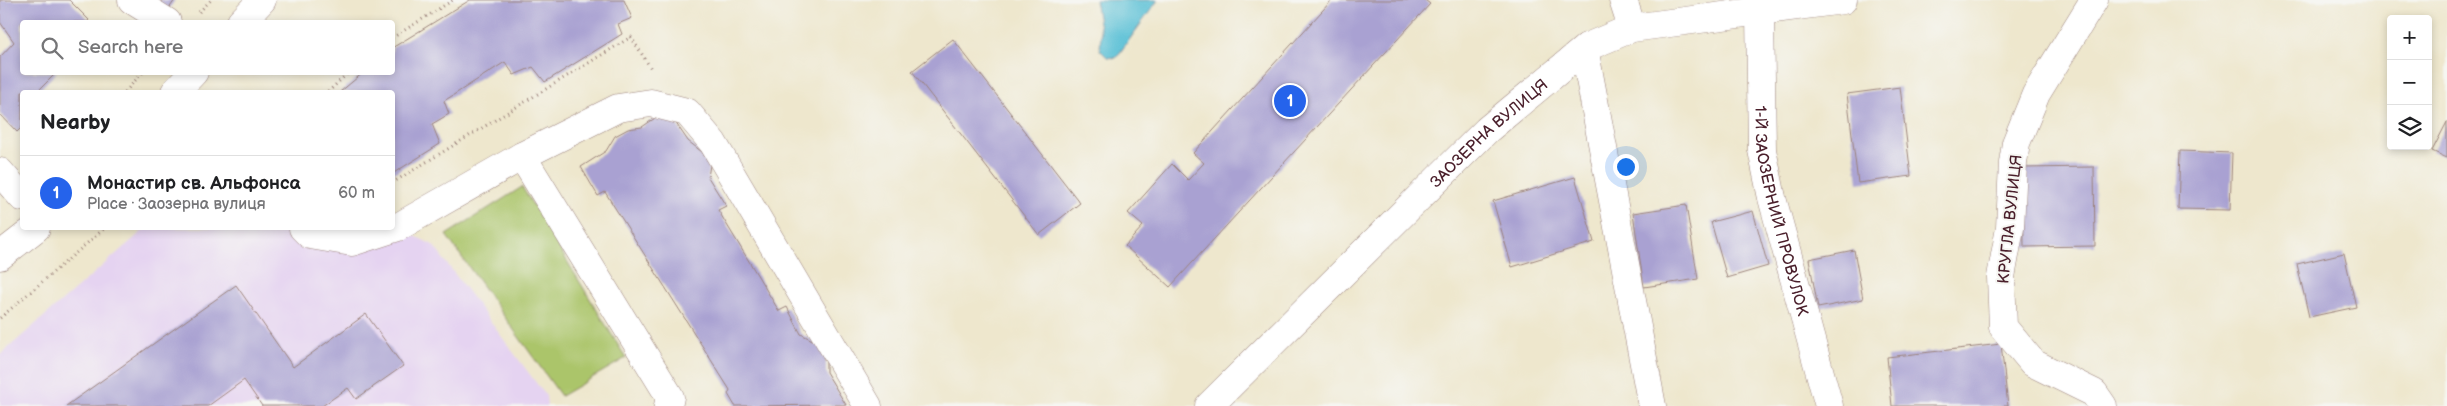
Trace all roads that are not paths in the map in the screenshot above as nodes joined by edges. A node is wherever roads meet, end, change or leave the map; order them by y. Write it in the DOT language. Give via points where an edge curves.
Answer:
graph roads {
  1 [pos="132,0"];
  2 [pos="262,0"];
  3 [pos="1623,0"];
  4 [pos="1843,0"];
  5 [pos="2094,0"];
  6 [pos="1760,12"];
  7 [pos="164,20"];
  8 [pos="243,20"];
  9 [pos="1632,28"];
  10 [pos="1587,47"];
  11 [pos="191,75"];
  12 [pos="178,90"];
  13 [pos="522,156"];
  14 [pos="0,172"];
  15 [pos="20,194"];
  16 [pos="395,228"];
  17 [pos="33,230"];
  18 [pos="305,230"];
  19 [pos="389,230"];
  20 [pos="0,256"];
  21 [pos="1237,395"];
  22 [pos="668,406"];
  23 [pos="868,406"];
  24 [pos="1209,406"];
  25 [pos="1652,406"];
  26 [pos="1829,406"];
  27 [pos="2103,406"];
  1 -- 7 [label="street"];
  2 -- 8 [label="street"];
  3 -- 9 [label="street"];
  4 -- 6 [label="street, ЗАОЗЕРНА ВУЛИЦЯ"];
  5 -- 27 [label="street, КРУГЛА ВУЛИЦЯ" via="2036,94 2016,143 2010,228 2001,277 2003,327 2033,363 2094,393"];
  6 -- 9 [label="street, ЗАОЗЕРНА ВУЛИЦЯ"];
  6 -- 26 [label="street, 1-Й ЗАОЗЕРНИЙ ПРОВУЛОК" via="1762,150"];
  9 -- 10 [label="street, ЗАОЗЕРНА ВУЛИЦЯ"];
  10 -- 21 [label="street, ЗАОЗЕРНА ВУЛИЦЯ" via="1487,130"];
  10 -- 25 [label="street" via="1585,53"];
  11 -- 12 [label="street"];
  13 -- 16 [label="street"];
  13 -- 22 [label="street" via="670,397"];
  13 -- 23 [label="street" via="618,108 651,103 687,112 713,143"];
  14 -- 15 [label="street"];
  17 -- 20 [label="street"];
  18 -- 19 [label="street" via="310,235 352,242"];
  21 -- 24 [label="street, ЗАОЗЕРНА ВУЛИЦЯ"];
}
